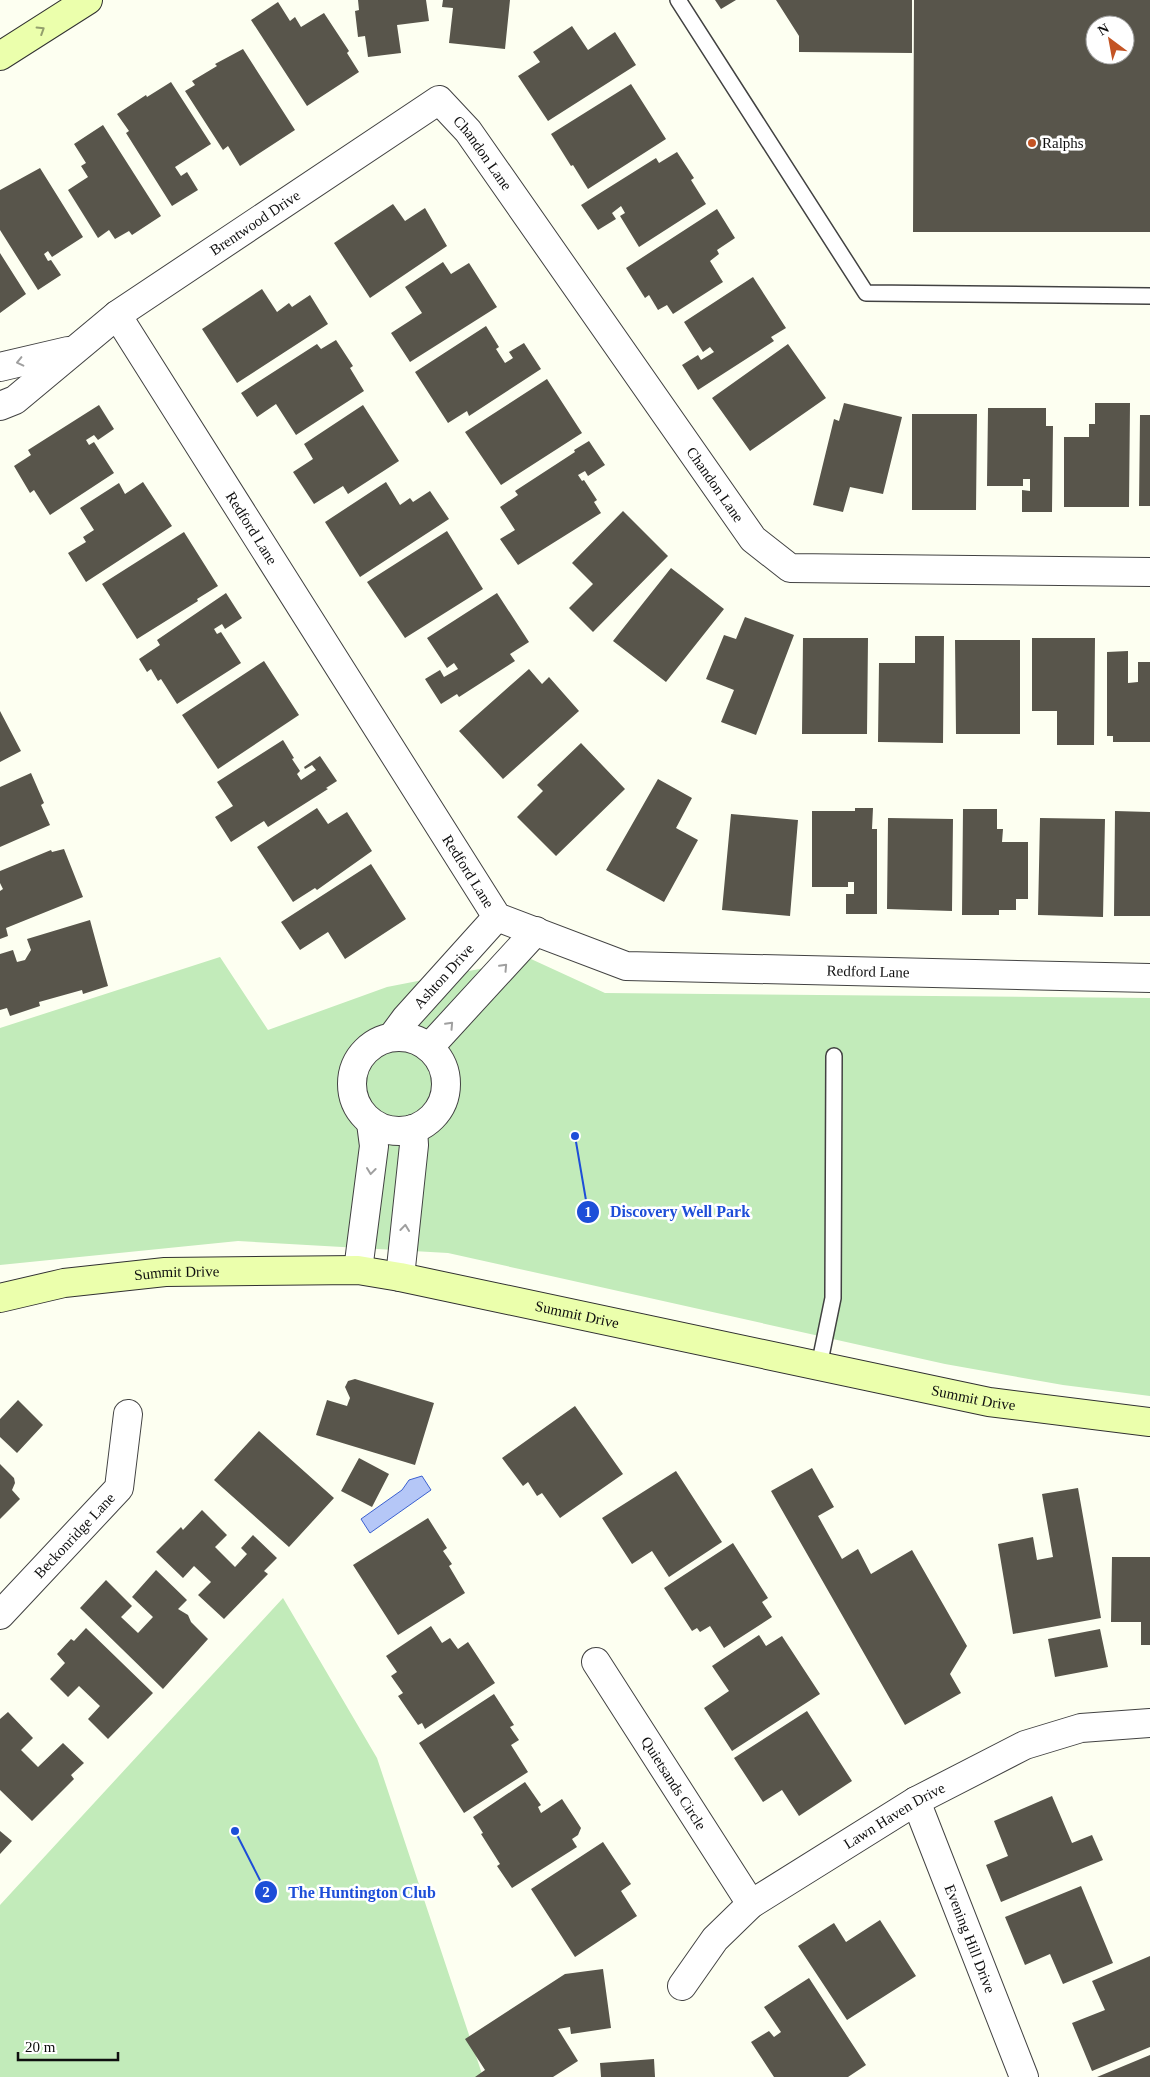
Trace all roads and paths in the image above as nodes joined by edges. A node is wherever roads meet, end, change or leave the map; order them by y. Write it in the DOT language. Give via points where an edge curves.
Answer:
graph roads {
  1 [pos="88,0"];
  2 [pos="678,0"];
  3 [pos="0,56"];
  4 [pos="439,100"];
  5 [pos="1150,296"];
  6 [pos="118,315"];
  7 [pos="74,349"];
  8 [pos="0,367"];
  9 [pos="0,406"];
  10 [pos="1150,572"];
  11 [pos="497,917"];
  12 [pos="536,931"];
  13 [pos="1150,978"];
  14 [pos="392,1037"];
  15 [pos="431,1049"];
  16 [pos="834,1056"];
  17 [pos="371,1123"];
  18 [pos="414,1129"];
  19 [pos="358,1270"];
  20 [pos="400,1277"];
  21 [pos="0,1298"];
  22 [pos="819,1366"];
  23 [pos="128,1414"];
  24 [pos="1150,1422"];
  25 [pos="0,1615"];
  26 [pos="596,1662"];
  27 [pos="1150,1723"];
  28 [pos="916,1801"];
  29 [pos="751,1904"];
  30 [pos="682,1986"];
  31 [pos="1024,2077"];
  3 -- 1 [label="street, one-way"];
  2 -- 5 [label="lane" via="866,293"];
  4 -- 6 [label="street, Brentwood Drive"];
  4 -- 10 [label="street, Chandon Lane" via="468,131 753,539 790,568"];
  6 -- 7 [label="street, Brentwood Drive"];
  6 -- 11 [label="street, Redford Lane"];
  7 -- 8 [label="street, Brentwood Drive, one-way"];
  7 -- 9 [label="street, Brentwood Drive" via="15,400"];
  11 -- 12 [label="street, Redford Lane"];
  11 -- 14 [label="street, Ashton Drive"];
  12 -- 13 [label="street, Redford Lane" via="626,966"];
  15 -- 12 [label="street, one-way"];
  14 -- 15 [label="street" via="420,1041"];
  14 -- 17 [label="street, Ashton Drive" via="374,1043 361,1056 352,1073 352,1092 358,1110"];
  15 -- 18 [label="street" via="441,1062 446,1078 445,1094 439,1109"];
  16 -- 22 [label="lane" via="834,1298"];
  17 -- 18 [label="street" via="392,1130"];
  17 -- 19 [label="street, one-way" via="374,1146"];
  20 -- 18 [label="street, one-way"];
  19 -- 20 [label="street, Summit Drive"];
  19 -- 21 [label="street, Summit Drive" via="165,1272 64,1283"];
  20 -- 22 [label="street, Summit Drive"];
  22 -- 24 [label="street, Summit Drive" via="989,1402"];
  23 -- 25 [label="street, Beckonridge Lane" via="119,1488"];
  26 -- 29 [label="street, Quietsands Circle"];
  27 -- 28 [label="street, Lawn Haven Drive" via="1080,1728 1025,1745"];
  28 -- 29 [label="street, Lawn Haven Drive"];
  28 -- 31 [label="street, Evening Hill Drive"];
  29 -- 30 [label="street, Lawn Haven Drive" via="716,1939"];
}
